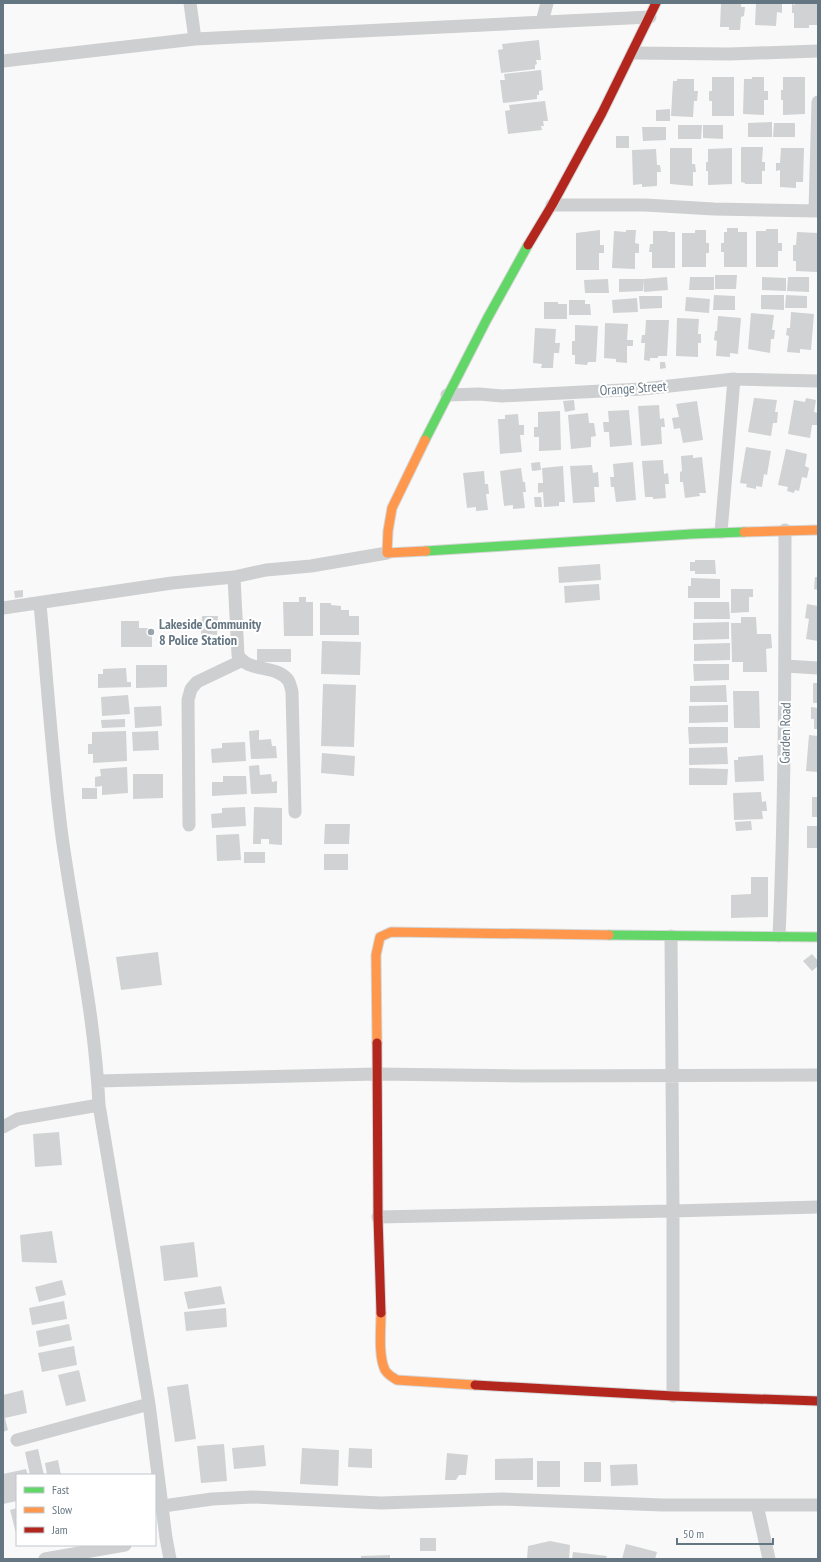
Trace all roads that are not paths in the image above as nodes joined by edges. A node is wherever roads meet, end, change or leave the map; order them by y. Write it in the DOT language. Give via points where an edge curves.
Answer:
graph roads {
  1 [pos="190,3"];
  2 [pos="547,3"];
  3 [pos="656,3"];
  4 [pos="650,17"];
  5 [pos="542,22"];
  6 [pos="195,40"];
  7 [pos="818,51"];
  8 [pos="633,52"];
  9 [pos="3,61"];
  10 [pos="818,102"];
  11 [pos="552,205"];
  12 [pos="816,211"];
  13 [pos="734,379"];
  14 [pos="818,381"];
  15 [pos="447,395"];
  16 [pos="785,530"];
  17 [pos="818,530"];
  18 [pos="721,532"];
  19 [pos="387,553"];
  20 [pos="234,577"];
  21 [pos="40,604"];
  22 [pos="3,608"];
  23 [pos="241,661"];
  24 [pos="786,666"];
  25 [pos="818,668"];
  26 [pos="296,812"];
  27 [pos="189,825"];
  28 [pos="671,936"];
  29 [pos="779,936"];
  30 [pos="818,937"];
  31 [pos="376,1074"];
  32 [pos="818,1075"];
  33 [pos="671,1076"];
  34 [pos="98,1081"];
  35 [pos="99,1105"];
  36 [pos="3,1127"];
  37 [pos="818,1206"];
  38 [pos="673,1212"];
  39 [pos="378,1217"];
  40 [pos="673,1396"];
  41 [pos="818,1401"];
  42 [pos="149,1404"];
  43 [pos="17,1440"];
  44 [pos="757,1505"];
  45 [pos="818,1505"];
  46 [pos="163,1506"];
  47 [pos="160,1538"];
  48 [pos="119,1546"];
  49 [pos="45,1559"];
  50 [pos="170,1559"];
  51 [pos="769,1559"];
  1 -- 6 [label="street"];
  2 -- 5 [label="street"];
  3 -- 4 [label="street"];
  4 -- 5 [label="street"];
  4 -- 8 [label="street"];
  5 -- 6 [label="street"];
  6 -- 9 [label="street"];
  7 -- 8 [label="street" via="722,54"];
  8 -- 11 [label="street"];
  10 -- 12 [label="street"];
  11 -- 12 [label="street" via="645,205"];
  11 -- 15 [label="street"];
  13 -- 14 [label="street, Orange Street"];
  13 -- 15 [label="street, Orange Street" via="642,389 502,396"];
  13 -- 18 [label="street"];
  15 -- 19 [label="street" via="392,508"];
  16 -- 17 [label="street"];
  16 -- 18 [label="street"];
  16 -- 24 [label="street, Garden Road"];
  18 -- 19 [label="street"];
  19 -- 20 [label="street"];
  20 -- 21 [label="street" via="172,583"];
  20 -- 23 [label="street" via="237,648"];
  21 -- 22 [label="street"];
  21 -- 34 [label="street" via="61,830 84,970"];
  23 -- 26 [label="street" via="279,674 288,679 290,684"];
  23 -- 27 [label="street" via="197,682 191,689 188,700"];
  24 -- 25 [label="street"];
  24 -- 29 [label="street, Garden Road"];
  28 -- 29 [label="street"];
  28 -- 31 [label="street" via="392,932 380,937 376,955"];
  28 -- 33 [label="street"];
  29 -- 30 [label="street"];
  31 -- 33 [label="street"];
  31 -- 34 [label="street"];
  31 -- 39 [label="street"];
  32 -- 33 [label="street"];
  33 -- 38 [label="street"];
  34 -- 35 [label="street"];
  35 -- 36 [label="street" via="18,1119"];
  35 -- 42 [label="street"];
  37 -- 38 [label="street"];
  38 -- 39 [label="street"];
  38 -- 40 [label="street"];
  39 -- 40 [label="street" via="382,1359 384,1369 390,1376 397,1380"];
  40 -- 41 [label="street"];
  42 -- 43 [label="street"];
  42 -- 46 [label="street"];
  44 -- 45 [label="street"];
  44 -- 46 [label="street" via="502,1500 381,1503 253,1497 212,1498"];
  44 -- 51 [label="street"];
  46 -- 47 [label="street"];
  47 -- 50 [label="street"];
  48 -- 49 [label="street"];
}
